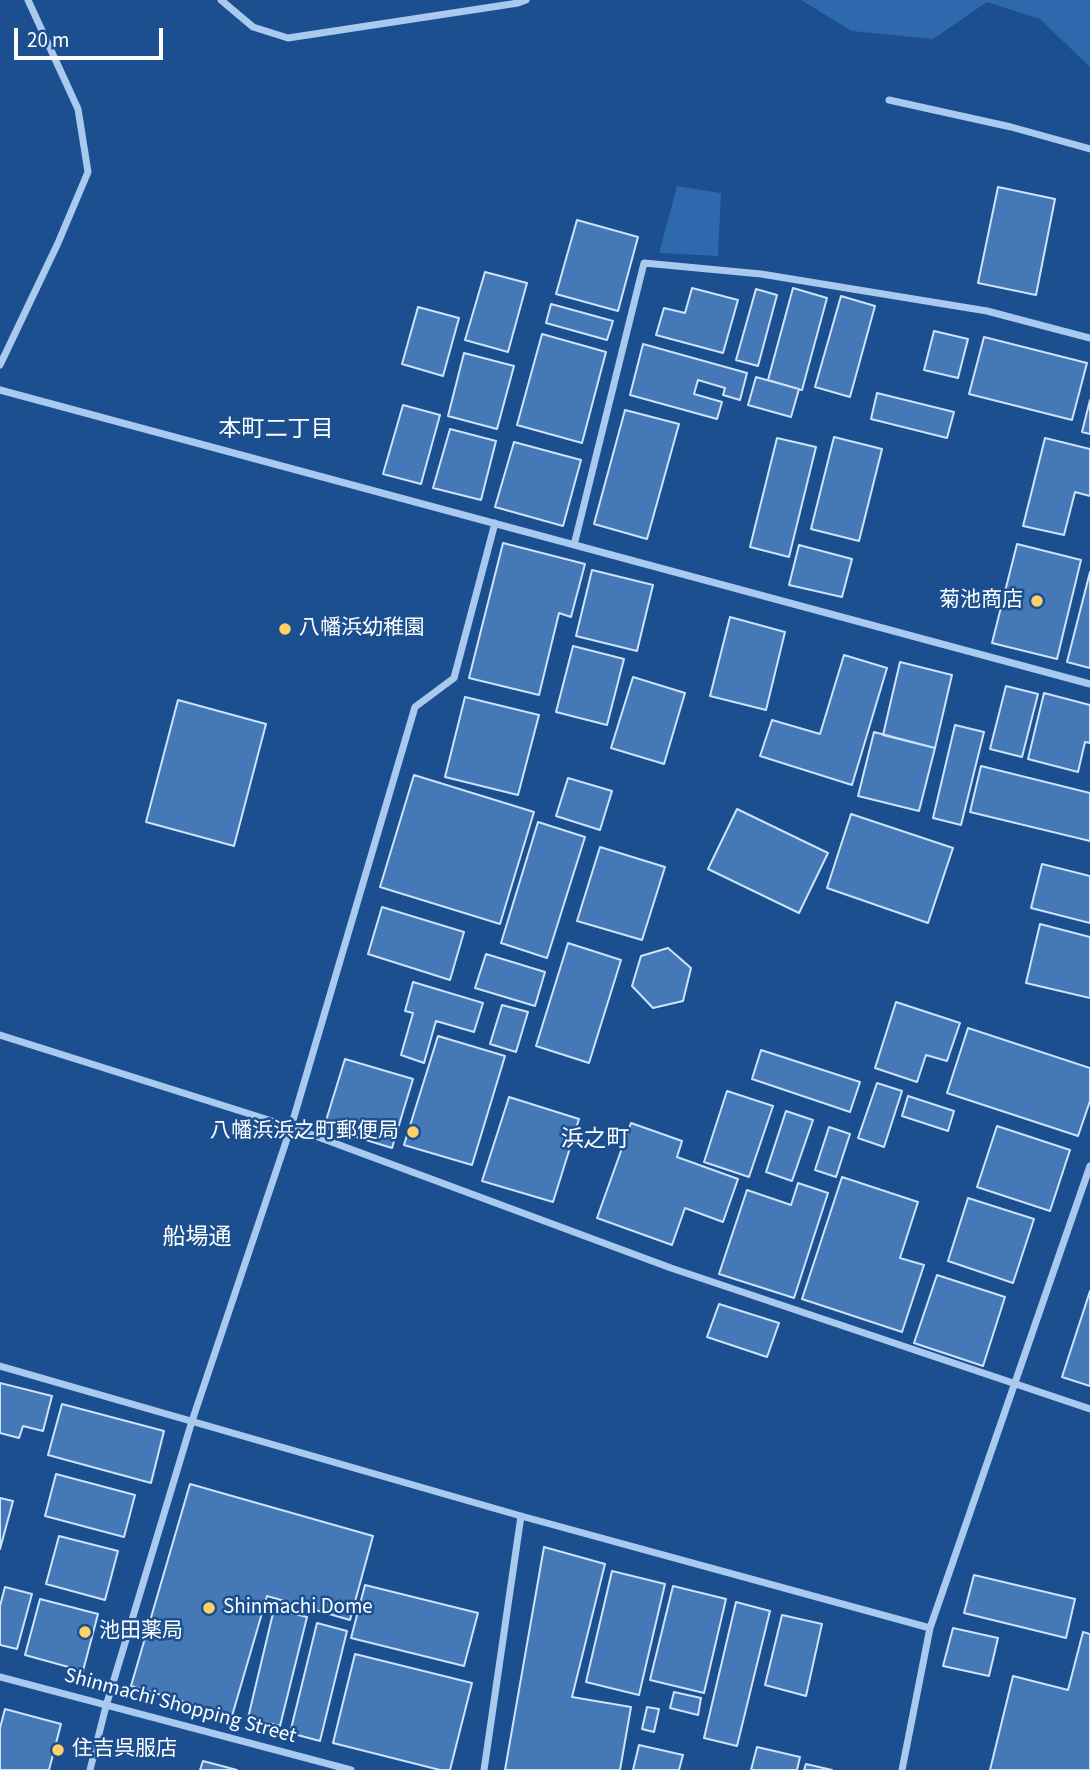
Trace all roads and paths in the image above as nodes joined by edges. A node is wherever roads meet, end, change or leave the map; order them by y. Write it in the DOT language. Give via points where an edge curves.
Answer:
graph roads {
  1 [pos="28,0"];
  2 [pos="221,0"];
  3 [pos="526,0"];
  4 [pos="889,100"];
  5 [pos="1090,149"];
  6 [pos="1090,338"];
  7 [pos="0,365"];
  8 [pos="0,390"];
  9 [pos="495,523"];
  10 [pos="574,545"];
  11 [pos="1090,684"];
  12 [pos="0,1035"];
  13 [pos="291,1127"];
  14 [pos="1090,1166"];
  15 [pos="0,1366"];
  16 [pos="1015,1384"];
  17 [pos="1090,1409"];
  18 [pos="192,1421"];
  19 [pos="521,1517"];
  20 [pos="930,1628"];
  21 [pos="0,1677"];
  22 [pos="106,1706"];
  23 [pos="90,1770"];
  24 [pos="351,1770"];
  25 [pos="484,1770"];
  26 [pos="902,1770"];
  1 -- 7 [label="street" via="78,110 88,172"];
  2 -- 3 [label="street" via="253,27 288,38"];
  4 -- 5 [label="street"];
  6 -- 10 [label="street" via="973,309 761,274 644,262"];
  8 -- 9 [label="street"];
  9 -- 10 [label="street"];
  9 -- 13 [label="street" via="454,678 415,707"];
  10 -- 11 [label="street"];
  12 -- 13 [label="street"];
  13 -- 16 [label="street" via="671,1268"];
  13 -- 18 [label="street"];
  14 -- 16 [label="street"];
  15 -- 18 [label="street"];
  16 -- 17 [label="street"];
  16 -- 20 [label="street"];
  18 -- 19 [label="street"];
  18 -- 22 [label="street"];
  19 -- 20 [label="street"];
  19 -- 25 [label="street"];
  20 -- 26 [label="street"];
  21 -- 22 [label="street, Shinmachi Shopping Street"];
  22 -- 23 [label="street"];
  22 -- 24 [label="street, Shinmachi Shopping Street"];
}
